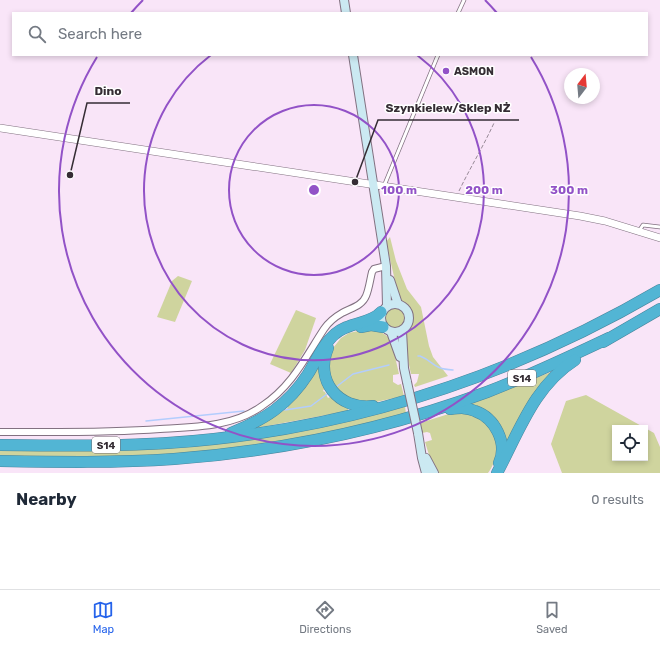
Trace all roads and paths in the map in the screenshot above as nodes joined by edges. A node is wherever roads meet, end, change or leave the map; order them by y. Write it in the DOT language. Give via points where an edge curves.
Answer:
graph roads {
  1 [pos="344,0"];
  2 [pos="464,0"];
  3 [pos="346,12"];
  4 [pos="458,12"];
  5 [pos="353,56"];
  6 [pos="438,56"];
  7 [pos="494,123"];
  8 [pos="0,128"];
  9 [pos="373,185"];
  10 [pos="384,186"];
  11 [pos="456,197"];
  12 [pos="660,227"];
  13 [pos="639,232"];
  14 [pos="660,238"];
  15 [pos="386,268"];
  16 [pos="660,290"];
  17 [pos="398,304"];
  18 [pos="384,309"];
  19 [pos="660,310"];
  20 [pos="387,330"];
  21 [pos="402,331"];
  22 [pos="609,338"];
  23 [pos="404,368"];
  24 [pos="396,404"];
  25 [pos="432,411"];
  26 [pos="0,432"];
  27 [pos="212,439"];
  28 [pos="0,445"];
  29 [pos="421,446"];
  30 [pos="0,461"];
  31 [pos="426,473"];
  32 [pos="434,473"];
  33 [pos="493,473"];
  34 [pos="497,473"];
  1 -- 3 [label="main road"];
  2 -- 4 [label="lane"];
  5 -- 9 [label="main road"];
  6 -- 10 [label="lane"];
  7 -- 11 [label="path"];
  8 -- 9 [label="street"];
  9 -- 10 [label="street"];
  9 -- 15 [label="main road"];
  10 -- 11 [label="street"];
  11 -- 13 [label="street" via="592,218"];
  12 -- 13 [label="lane" via="643,225"];
  13 -- 14 [label="street"];
  15 -- 17 [label="main road"];
  15 -- 18 [label="main road"];
  15 -- 26 [label="street" via="374,269 365,297 325,328 295,376 281,391 262,407 244,416 222,423 190,427 128,431"];
  16 -- 24 [label="highway, S14" via="628,309 547,349 483,376"];
  17 -- 18 [label="main road" via="391,304"];
  17 -- 21 [label="main road" via="409,316 408,325"];
  18 -- 20 [label="main road" via="380,320"];
  18 -- 27 [label="highway" via="375,317 343,328 334,334 302,382 282,405 258,422"];
  19 -- 22 [label="highway, S14"];
  20 -- 21 [label="main road"];
  20 -- 23 [label="main road"];
  20 -- 24 [label="highway" via="372,325 349,329 337,336 325,357 324,371 331,389 348,403 361,406"];
  21 -- 23 [label="main road"];
  22 -- 25 [label="highway, S14" via="520,379"];
  22 -- 34 [label="highway" via="571,362 544,387 529,410"];
  23 -- 29 [label="main road, bridge"];
  24 -- 27 [label="highway, S14" via="320,423"];
  25 -- 30 [label="highway, S14" via="322,439 228,454 144,461"];
  25 -- 33 [label="highway" via="464,408 481,413 490,420 498,431 501,448 500,460"];
  27 -- 28 [label="highway, S14" via="106,445"];
  29 -- 31 [label="main road"];
  29 -- 32 [label="main road"];
}
